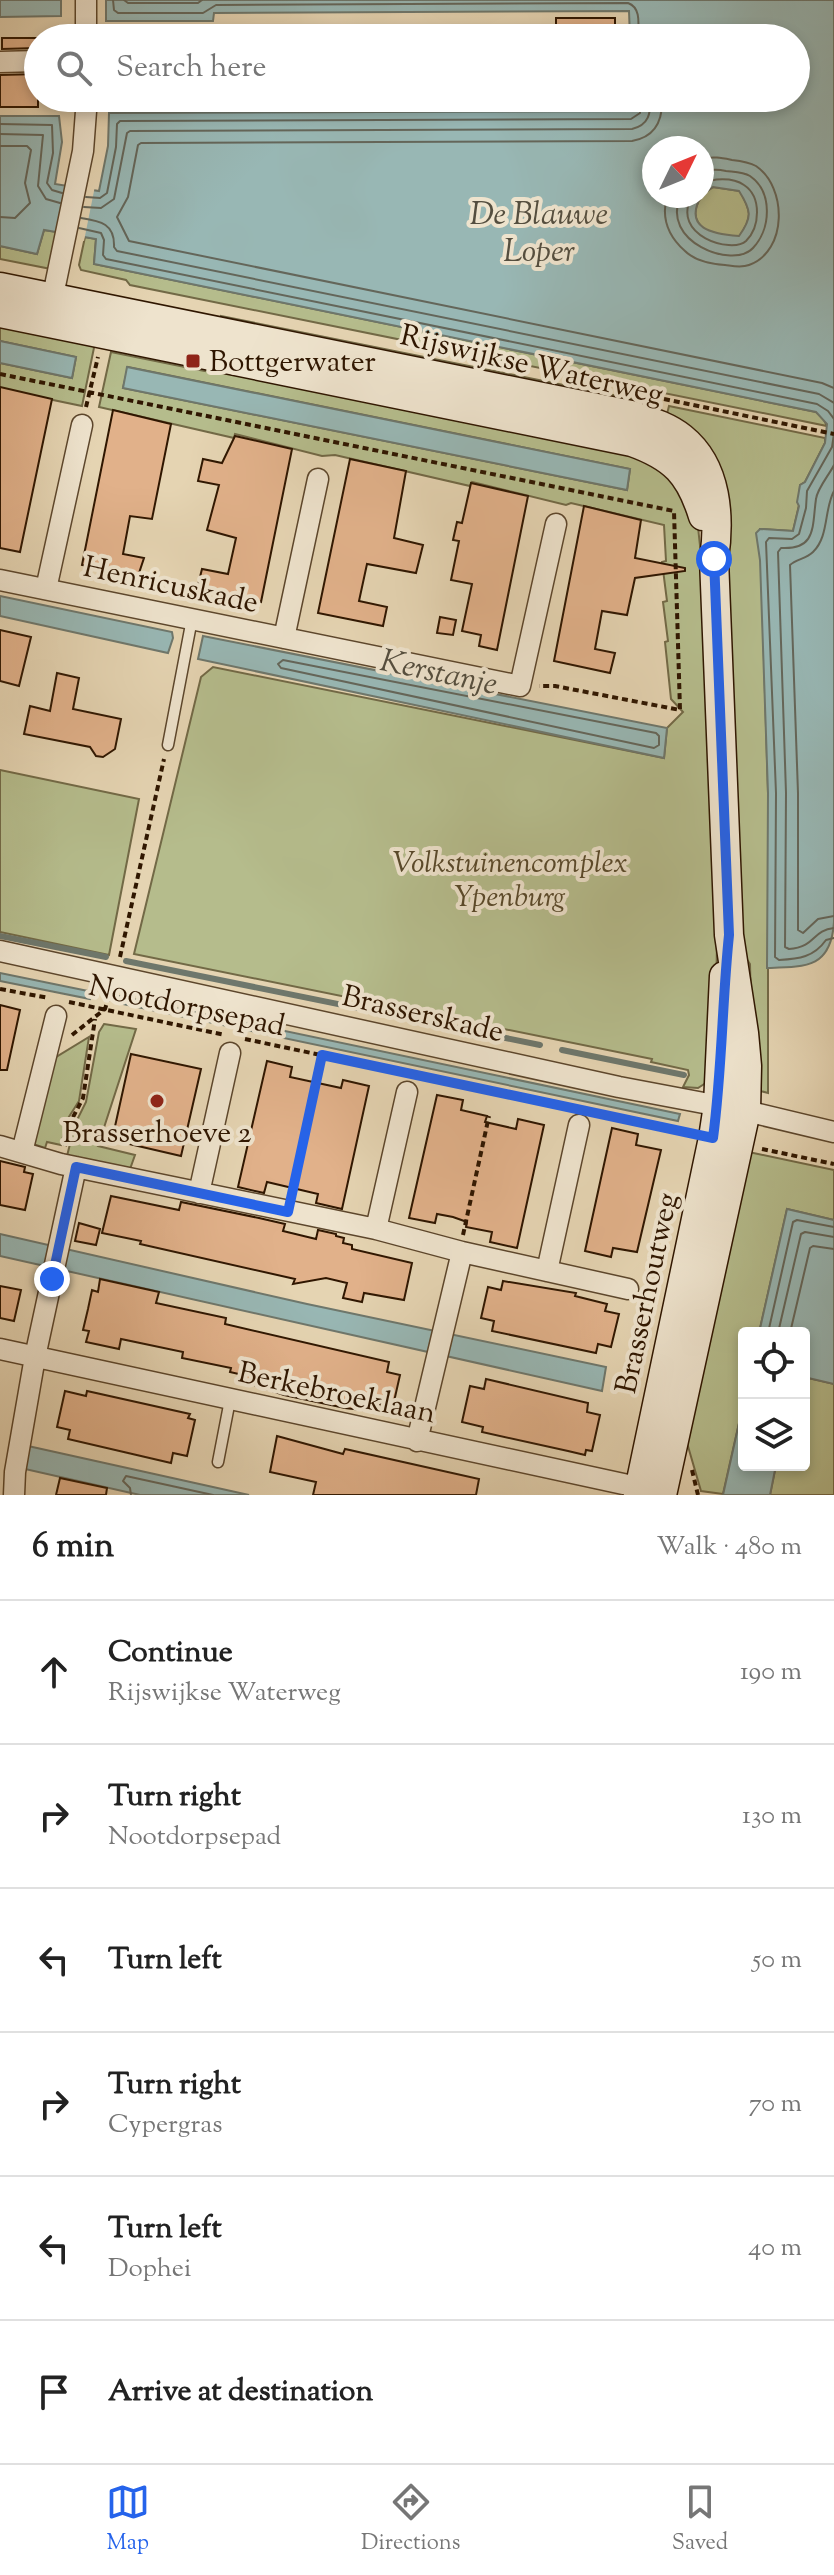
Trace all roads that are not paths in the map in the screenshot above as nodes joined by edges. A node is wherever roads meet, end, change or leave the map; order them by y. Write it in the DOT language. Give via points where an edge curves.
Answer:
graph roads {
  1 [pos="86,0"];
  2 [pos="86,24"];
  3 [pos="24,61"];
  4 [pos="0,62"];
  5 [pos="86,112"];
  6 [pos="0,287"];
  7 [pos="50,310"];
  8 [pos="0,313"];
  9 [pos="82,425"];
  10 [pos="318,479"];
  11 [pos="556,524"];
  12 [pos="0,580"];
  13 [pos="46,589"];
  14 [pos="192,619"];
  15 [pos="284,638"];
  16 [pos="168,745"];
  17 [pos="729,935"];
  18 [pos="0,951"];
  19 [pos="56,1016"];
  20 [pos="234,1043"];
  21 [pos="407,1092"];
  22 [pos="718,1105"];
  23 [pos="746,1111"];
  24 [pos="579,1125"];
  25 [pos="834,1132"];
  26 [pos="726,1141"];
  27 [pos="0,1146"];
  28 [pos="22,1152"];
  29 [pos="69,1165"];
  30 [pos="199,1193"];
  31 [pos="376,1229"];
  32 [pos="461,1252"];
  33 [pos="547,1271"];
  34 [pos="628,1289"];
  35 [pos="0,1349"];
  36 [pos="35,1357"];
  37 [pos="230,1400"];
  38 [pos="417,1441"];
  39 [pos="218,1462"];
  40 [pos="651,1493"];
  41 [pos="14,1495"];
  1 -- 2 [label="street"];
  3 -- 4 [label="street"];
  5 -- 7 [label="street" via="78,182"];
  6 -- 7 [label="main road, Rijswijkse Waterweg"];
  7 -- 8 [label="main road, Rijswijkse Waterweg"];
  7 -- 17 [label="main road, Rijswijkse Waterweg" via="632,442 663,455 684,474 698,500 714,559"];
  9 -- 13 [label="street, Henricuskade"];
  10 -- 15 [label="street, Henricuskade"];
  11 -- 15 [label="street, Henricuskade" via="520,686"];
  12 -- 13 [label="street, Henricuskade"];
  13 -- 14 [label="street, Henricuskade"];
  14 -- 15 [label="street, Henricuskade"];
  14 -- 16 [label="lane"];
  17 -- 22 [label="main road, Rijswijkse Waterweg"];
  17 -- 23 [label="main road, Rijswijkse Waterweg" via="744,1033"];
  18 -- 22 [label="street, Brasserskade"];
  19 -- 28 [label="street"];
  20 -- 30 [label="street"];
  21 -- 31 [label="street"];
  22 -- 23 [label="street, Brasserskade"];
  22 -- 26 [label="main road, Brasserhoutweg"];
  23 -- 25 [label="street, Brasserskade"];
  23 -- 26 [label="main road, Brasserhoutweg"];
  24 -- 33 [label="street"];
  26 -- 40 [label="main road, Brasserhoutweg"];
  27 -- 28 [label="street"];
  28 -- 29 [label="street"];
  29 -- 30 [label="street"];
  29 -- 36 [label="street" via="62,1236"];
  30 -- 31 [label="street"];
  31 -- 32 [label="street"];
  32 -- 33 [label="street"];
  32 -- 38 [label="street"];
  33 -- 34 [label="street"];
  35 -- 36 [label="street, Berkebroeklaan"];
  36 -- 37 [label="street, Berkebroeklaan"];
  36 -- 41 [label="street"];
  37 -- 38 [label="street, Berkebroeklaan"];
  37 -- 39 [label="lane"];
  38 -- 40 [label="street, Berkebroeklaan"];
}
